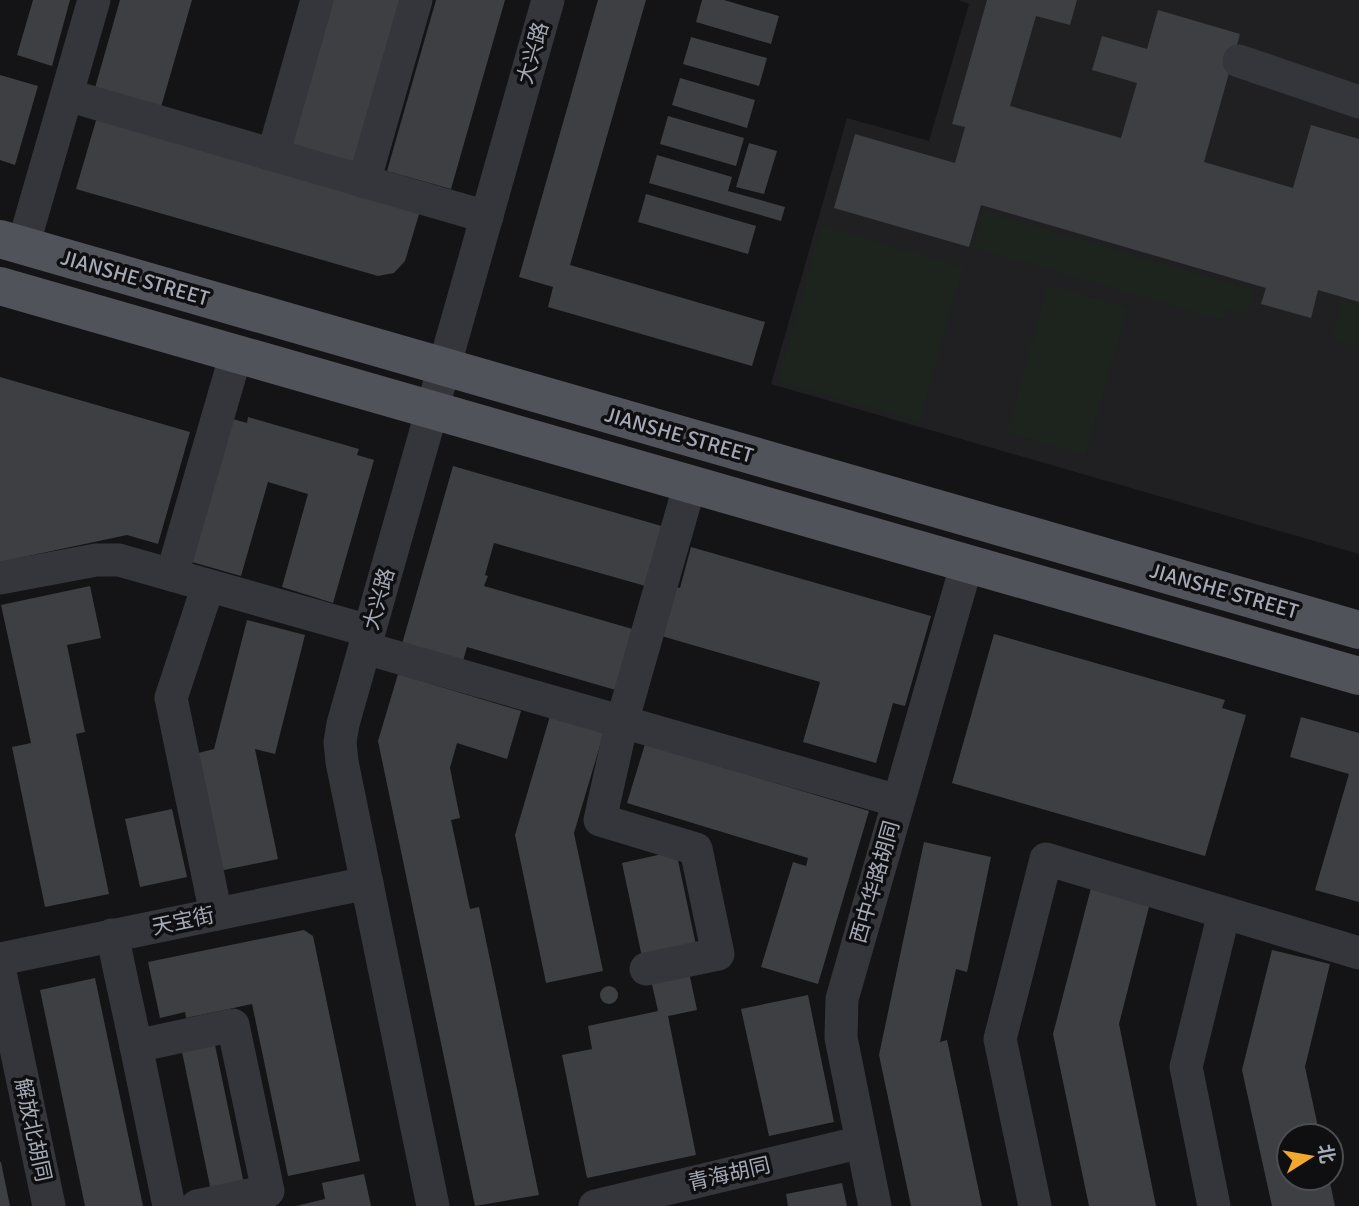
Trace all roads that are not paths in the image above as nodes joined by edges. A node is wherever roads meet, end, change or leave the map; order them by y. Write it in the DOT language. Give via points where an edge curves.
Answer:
graph roads {
  1 [pos="94,0"];
  2 [pos="317,0"];
  3 [pos="416,0"];
  4 [pos="548,0"];
  5 [pos="1239,61"];
  6 [pos="67,95"];
  7 [pos="1359,102"];
  8 [pos="273,155"];
  9 [pos="364,182"];
  10 [pos="487,217"];
  11 [pos="11,243"];
  12 [pos="0,286"];
  13 [pos="236,354"];
  14 [pos="444,367"];
  15 [pos="432,410"];
  16 [pos="690,484"];
  17 [pos="967,563"];
  18 [pos="172,575"];
  19 [pos="0,578"];
  20 [pos="208,586"];
  21 [pos="1359,630"];
  22 [pos="367,640"];
  23 [pos="1359,676"];
  24 [pos="622,722"];
  25 [pos="898,801"];
  26 [pos="367,883"];
  27 [pos="1224,913"];
  28 [pos="216,914"];
  29 [pos="112,935"];
  30 [pos="1359,953"];
  31 [pos="0,959"];
  32 [pos="646,969"];
  33 [pos="0,972"];
  34 [pos="135,1046"];
  35 [pos="862,1142"];
  36 [pos="49,1206"];
  37 [pos="169,1206"];
  38 [pos="197,1206"];
  39 [pos="433,1206"];
  40 [pos="595,1206"];
  41 [pos="875,1206"];
  42 [pos="1035,1206"];
  43 [pos="1214,1206"];
  1 -- 6 [label="street"];
  2 -- 8 [label="street"];
  3 -- 9 [label="street"];
  4 -- 10 [label="street, 大兴路"];
  5 -- 7 [label="street"];
  6 -- 8 [label="street"];
  6 -- 11 [label="street"];
  8 -- 9 [label="street"];
  9 -- 10 [label="street"];
  10 -- 14 [label="street, 大兴路"];
  11 -- 14 [label="main road, JIANSHE STREET"];
  12 -- 13 [label="main road, JIANSHE STREET"];
  13 -- 15 [label="main road, JIANSHE STREET"];
  13 -- 18 [label="street"];
  14 -- 15 [label="street, 大兴路"];
  14 -- 21 [label="main road, JIANSHE STREET"];
  15 -- 16 [label="main road, JIANSHE STREET"];
  15 -- 22 [label="street, 大兴路"];
  16 -- 17 [label="main road, JIANSHE STREET"];
  16 -- 24 [label="street"];
  17 -- 23 [label="main road, JIANSHE STREET"];
  17 -- 25 [label="street, 西中华路胡同"];
  18 -- 19 [label="street" via="108,559"];
  18 -- 20 [label="street"];
  20 -- 22 [label="street"];
  20 -- 28 [label="street" via="171,698"];
  22 -- 24 [label="street"];
  22 -- 26 [label="street, 大兴路" via="340,742"];
  24 -- 25 [label="street"];
  24 -- 32 [label="street" via="600,820 696,849 718,954"];
  25 -- 35 [label="street, 西中华路胡同" via="840,1016"];
  26 -- 28 [label="street, 天宝街"];
  26 -- 39 [label="street, 大兴路"];
  27 -- 30 [label="street"];
  27 -- 42 [label="street" via="1046,859 1000,1039"];
  27 -- 43 [label="street" via="1186,1067"];
  28 -- 29 [label="street, 天宝街"];
  29 -- 31 [label="street, 天宝街"];
  29 -- 34 [label="street"];
  33 -- 36 [label="street, 解放北胡同"];
  34 -- 37 [label="street"];
  34 -- 38 [label="street" via="233,1026 268,1191"];
  35 -- 40 [label="street, 青海胡同"];
  35 -- 41 [label="street, 西中华路胡同"];
}
